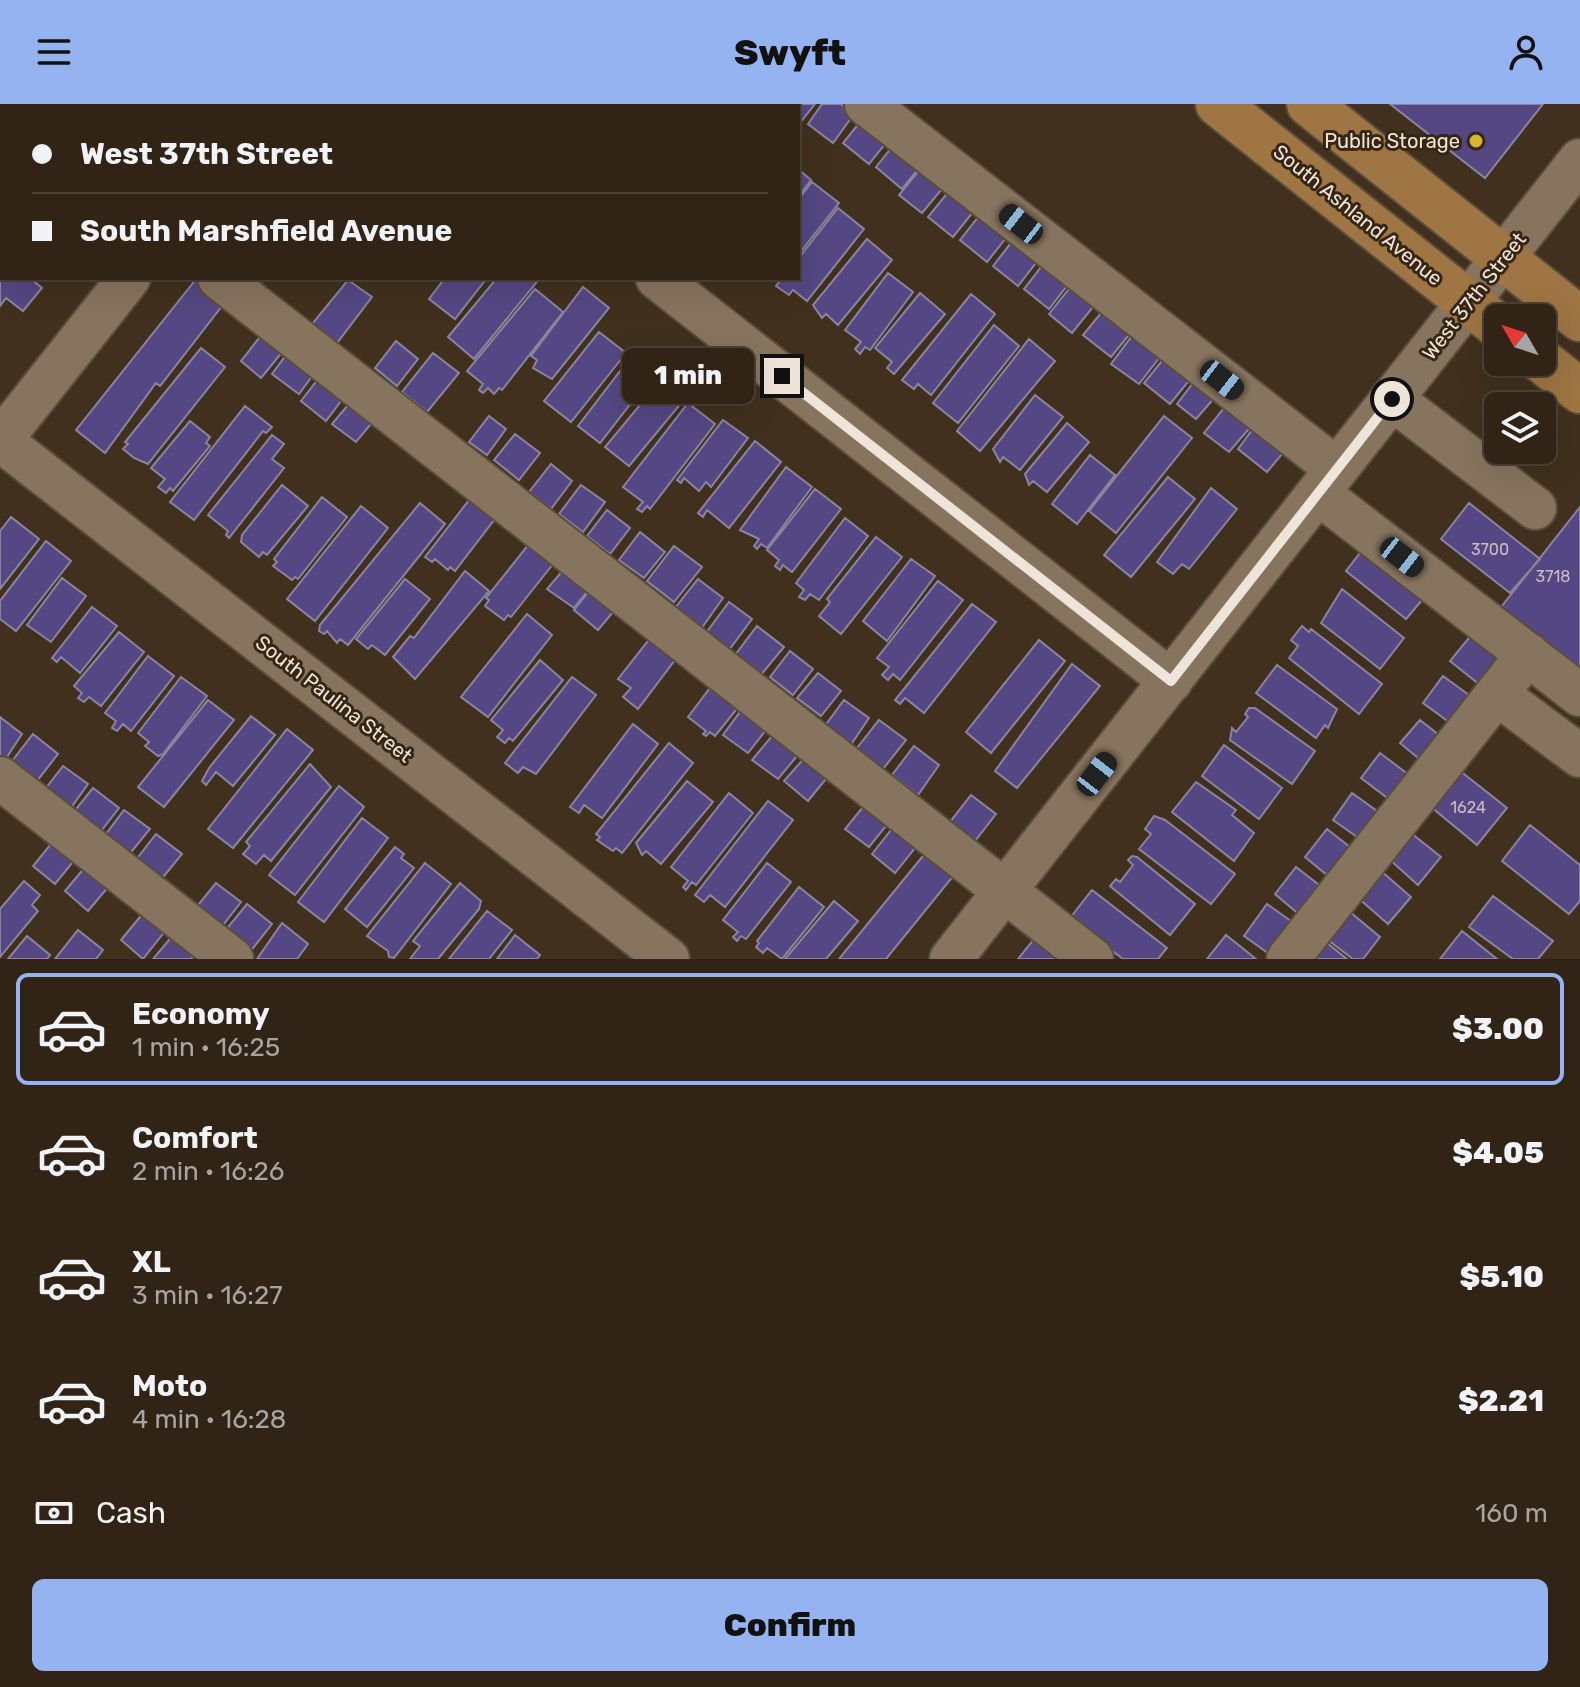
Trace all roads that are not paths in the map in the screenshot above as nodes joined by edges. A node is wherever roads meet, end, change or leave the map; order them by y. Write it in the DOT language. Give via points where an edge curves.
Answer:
graph roads {
  1 [pos="866,104"];
  2 [pos="1218,104"];
  3 [pos="1309,104"];
  4 [pos="1580,160"];
  5 [pos="1503,258"];
  6 [pos="127,280"];
  7 [pos="222,280"];
  8 [pos="660,280"];
  9 [pos="1483,314"];
  10 [pos="1580,319"];
  11 [pos="1556,372"];
  12 [pos="1580,391"];
  13 [pos="1392,399"];
  14 [pos="0,440"];
  15 [pos="1327,481"];
  16 [pos="1535,508"];
  17 [pos="1528,654"];
  18 [pos="1171,681"];
  19 [pos="1497,694"];
  20 [pos="1580,695"];
  21 [pos="1580,756"];
  22 [pos="0,778"];
  23 [pos="1005,891"];
  24 [pos="232,959"];
  25 [pos="668,959"];
  26 [pos="951,959"];
  27 [pos="1092,959"];
  28 [pos="1288,959"];
  1 -- 15 [label="street"];
  2 -- 9 [label="main road, South Ashland Avenue"];
  3 -- 5 [label="main road"];
  4 -- 5 [label="street, West 37th Street"];
  5 -- 9 [label="street, West 37th Street"];
  5 -- 10 [label="main road"];
  6 -- 14 [label="street"];
  7 -- 23 [label="street"];
  8 -- 18 [label="street"];
  9 -- 13 [label="street, West 37th Street"];
  11 -- 12 [label="main road"];
  13 -- 15 [label="street, West 37th Street"];
  13 -- 16 [label="street"];
  14 -- 25 [label="street, South Paulina Street"];
  15 -- 17 [label="street"];
  15 -- 18 [label="street, West 37th Street"];
  17 -- 19 [label="street"];
  17 -- 20 [label="street"];
  18 -- 23 [label="street, West 37th Street"];
  19 -- 21 [label="street"];
  19 -- 28 [label="street"];
  22 -- 24 [label="street"];
  23 -- 26 [label="street, West 37th Street"];
  23 -- 27 [label="street"];
}
